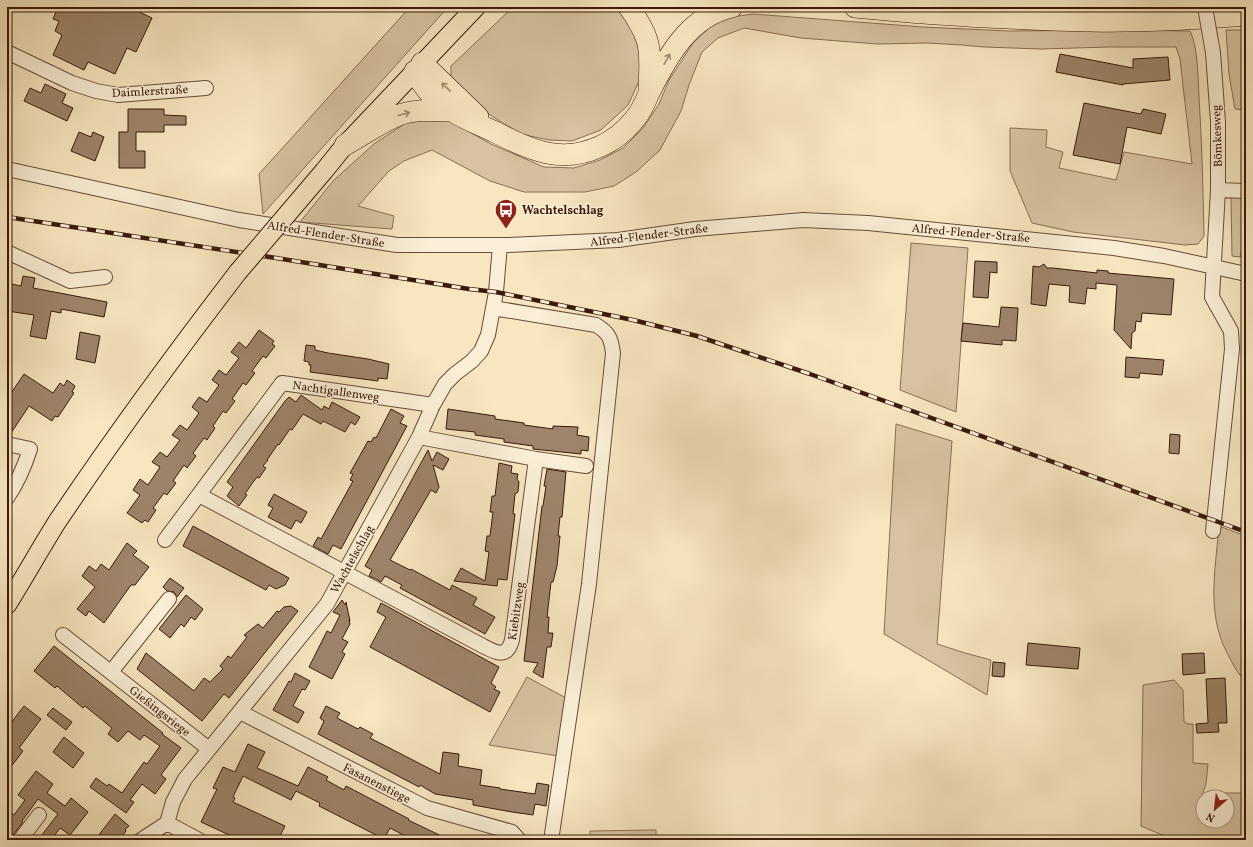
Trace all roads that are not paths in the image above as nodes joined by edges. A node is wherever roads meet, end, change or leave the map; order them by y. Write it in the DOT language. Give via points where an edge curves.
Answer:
graph roads {
  1 [pos="476,7"];
  2 [pos="628,7"];
  3 [pos="732,7"];
  4 [pos="855,7"];
  5 [pos="1205,7"];
  6 [pos="1246,15"];
  7 [pos="7,52"];
  8 [pos="418,67"];
  9 [pos="206,88"];
  10 [pos="649,94"];
  11 [pos="450,111"];
  12 [pos="495,132"];
  13 [pos="345,146"];
  14 [pos="7,169"];
  15 [pos="1218,190"];
  16 [pos="1246,191"];
  17 [pos="500,245"];
  18 [pos="7,252"];
  19 [pos="1213,266"];
  20 [pos="1246,274"];
  21 [pos="105,276"];
  22 [pos="493,308"];
  23 [pos="433,405"];
  24 [pos="419,437"];
  25 [pos="7,444"];
  26 [pos="536,459"];
  27 [pos="586,466"];
  28 [pos="199,495"];
  29 [pos="7,498"];
  30 [pos="1213,531"];
  31 [pos="165,540"];
  32 [pos="344,572"];
  33 [pos="169,599"];
  34 [pos="7,605"];
  35 [pos="63,635"];
  36 [pos="111,672"];
  37 [pos="240,712"];
  38 [pos="209,749"];
  39 [pos="39,815"];
  40 [pos="167,823"];
  41 [pos="20,840"];
  42 [pos="141,840"];
  43 [pos="199,840"];
  44 [pos="519,840"];
  45 [pos="552,840"];
  1 -- 8 [label="main road"];
  2 -- 10 [label="highway" via="647,40"];
  10 -- 3 [label="highway, one-way" via="670,54 683,37 710,15"];
  4 -- 6 [label="highway" via="970,16 1092,21"];
  5 -- 15 [label="street, Bömkesweg, bridge" via="1213,53 1218,122"];
  7 -- 9 [label="street, Daimlerstraße" via="72,83 118,95"];
  8 -- 11 [label="highway" via="420,82"];
  12 -- 8 [label="highway, one-way"];
  8 -- 13 [label="main road"];
  10 -- 12 [label="highway" via="636,119 623,132 607,143 585,152 572,155 538,151"];
  11 -- 12 [label="highway"];
  13 -- 11 [label="highway, one-way" via="395,117 431,110"];
  13 -- 34 [label="main road, bridge" via="238,272 175,354 56,524"];
  14 -- 17 [label="street, Alfred-Flender-Straße" via="239,220 397,246"];
  15 -- 16 [label="street"];
  15 -- 19 [label="street, Bömkesweg"];
  17 -- 19 [label="street, Alfred-Flender-Straße" via="618,240 695,228 810,220 876,224 1106,247"];
  17 -- 22 [label="street, Wachtelschlag"];
  18 -- 21 [label="street" via="70,281"];
  19 -- 20 [label="street, Alfred-Flender-Straße"];
  19 -- 30 [label="street, Bömkesweg" via="1212,297 1231,331 1232,349"];
  22 -- 23 [label="street, Wachtelschlag" via="482,351 455,374"];
  22 -- 45 [label="street" via="596,325 606,331 611,340 613,353 589,584"];
  23 -- 24 [label="street, Wachtelschlag"];
  23 -- 28 [label="street, Nachtigallenweg" via="282,383"];
  24 -- 26 [label="street"];
  24 -- 32 [label="street, Wachtelschlag"];
  25 -- 29 [label="street" via="30,449 24,470"];
  26 -- 27 [label="street"];
  26 -- 32 [label="street, Kiebitzweg" via="512,640 507,651 494,652"];
  28 -- 31 [label="street, Nachtigallenweg"];
  28 -- 32 [label="street"];
  32 -- 37 [label="street, Wachtelschlag" via="327,604"];
  33 -- 36 [label="street"];
  35 -- 36 [label="street, Gießingsriege"];
  36 -- 38 [label="street, Gießingsriege"];
  37 -- 38 [label="street, Wachtelschlag"];
  37 -- 44 [label="street, Fasanenstiege" via="427,808 512,832"];
  38 -- 40 [label="street, Wachtelschlag" via="185,779 173,802"];
  39 -- 41 [label="street"];
  40 -- 42 [label="street"];
  40 -- 43 [label="street"];
}
